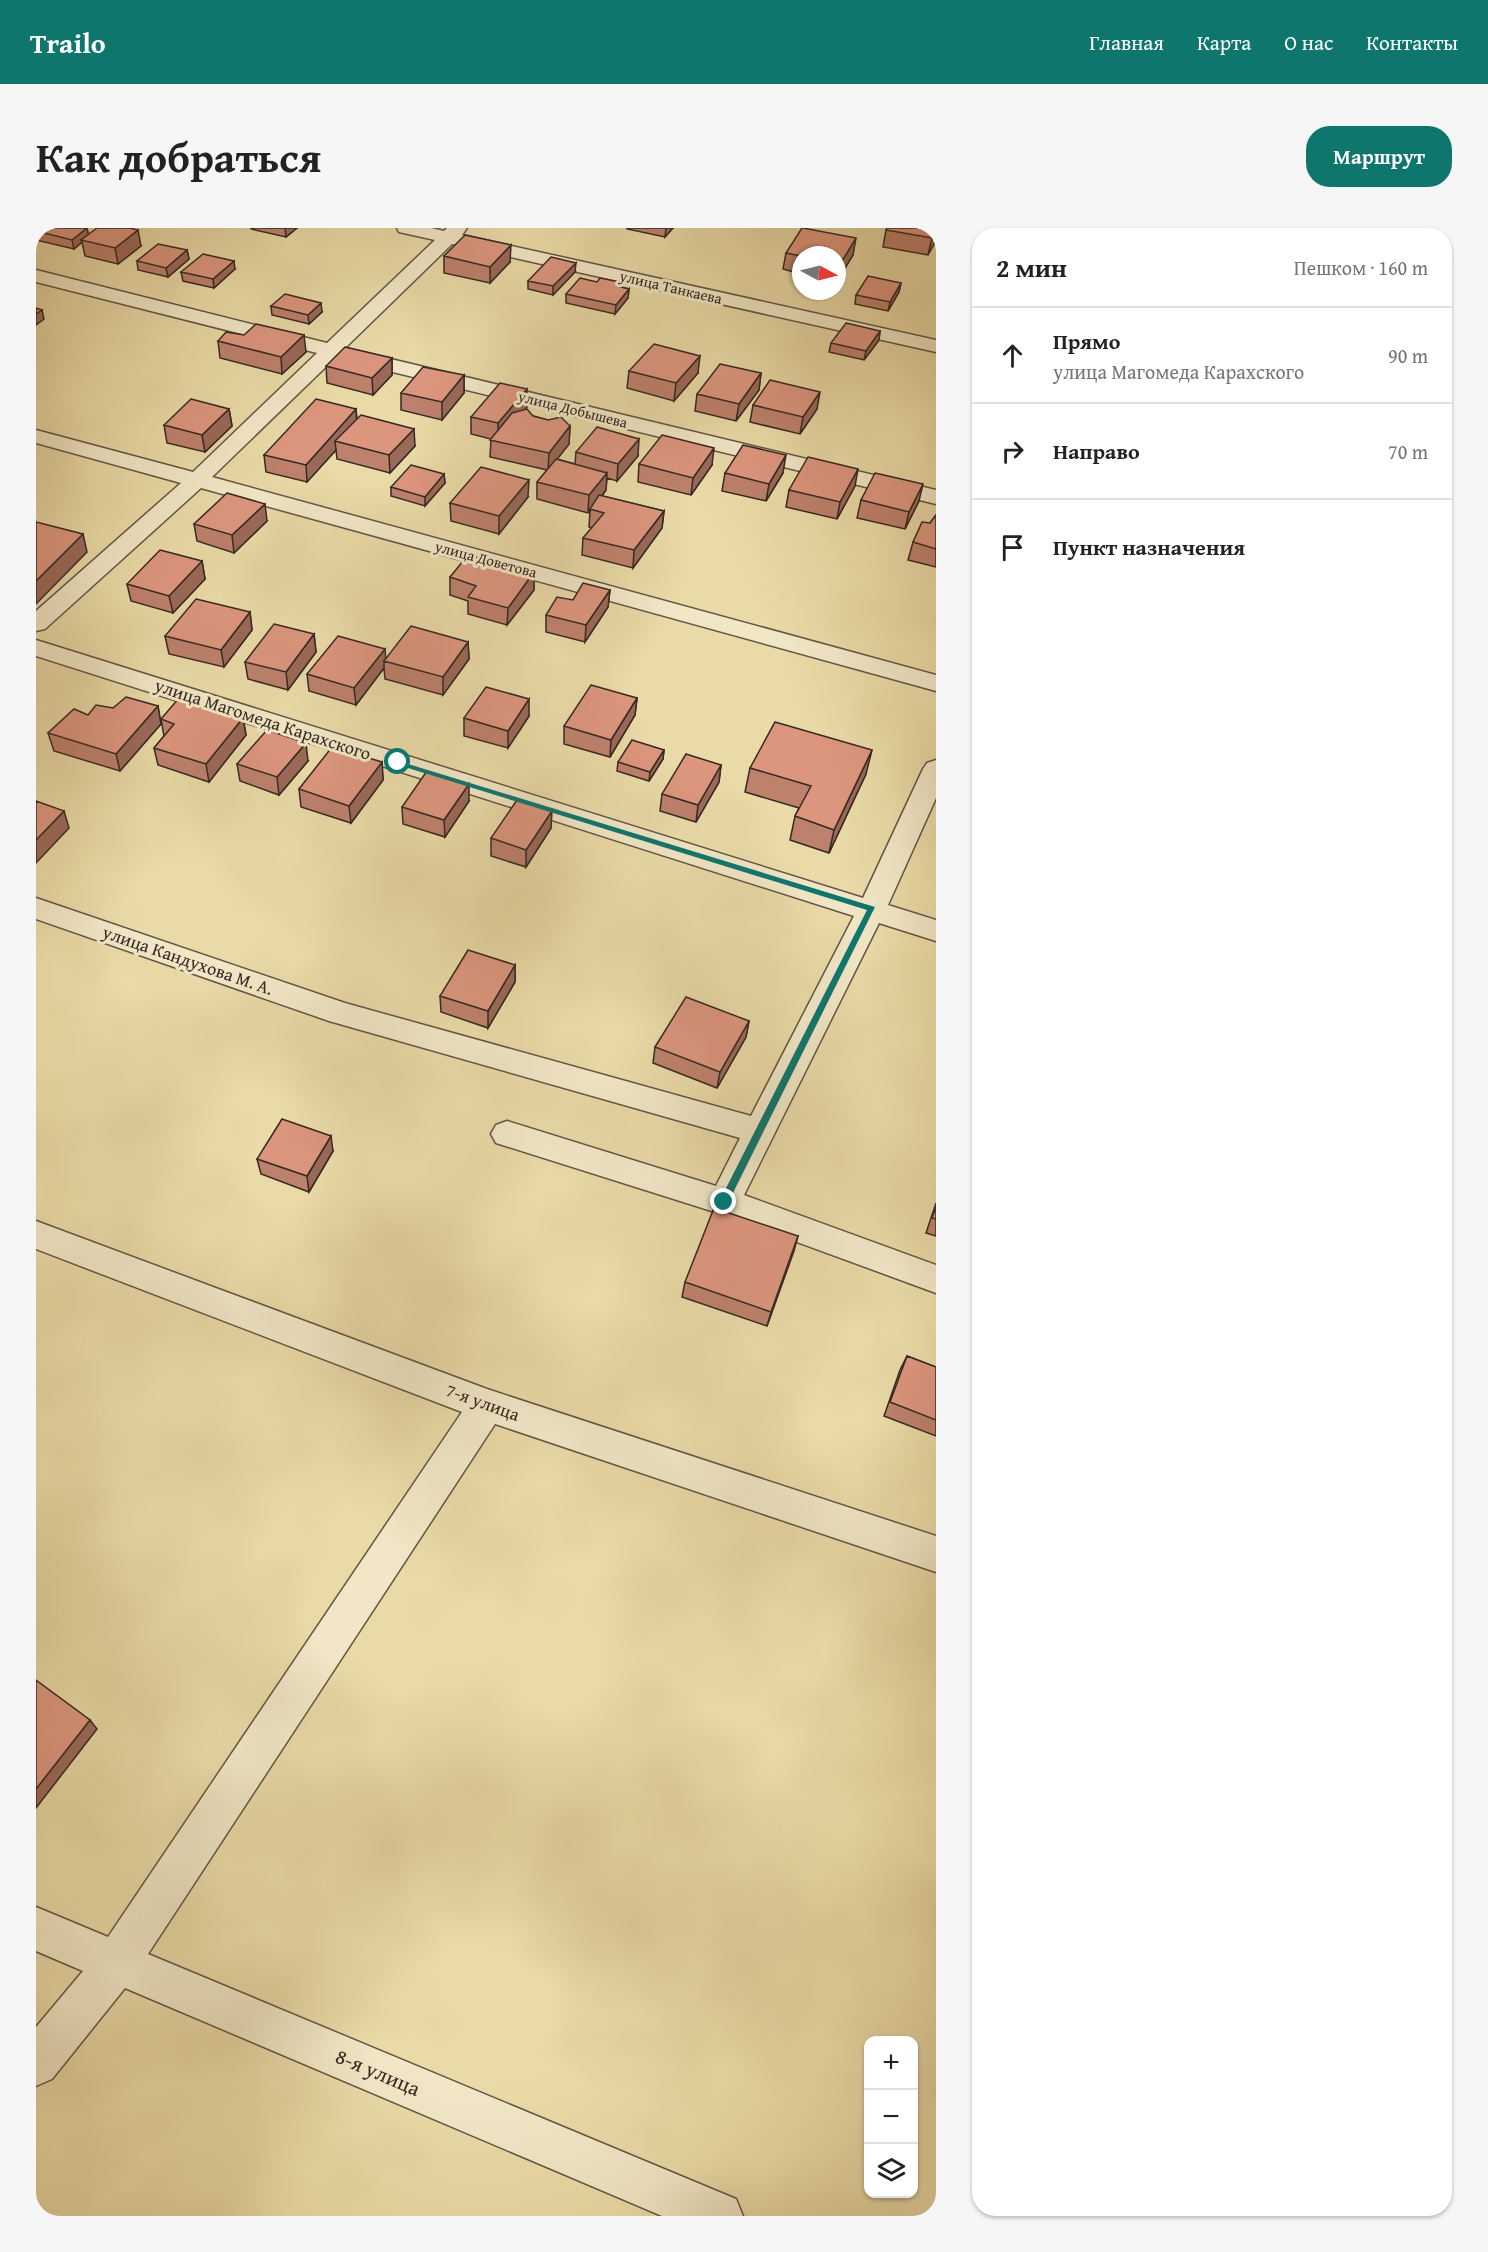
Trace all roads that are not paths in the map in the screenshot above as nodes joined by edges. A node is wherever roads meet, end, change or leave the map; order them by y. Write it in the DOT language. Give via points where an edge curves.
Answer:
graph roads {
  1 [pos="406,228"];
  2 [pos="454,233"];
  3 [pos="36,276"];
  4 [pos="936,346"];
  5 [pos="329,350"];
  6 [pos="36,436"];
  7 [pos="198,479"];
  8 [pos="936,497"];
  9 [pos="36,624"];
  10 [pos="36,648"];
  11 [pos="936,683"];
  12 [pos="936,769"];
  13 [pos="36,908"];
  14 [pos="872,909"];
  15 [pos="936,931"];
  16 [pos="759,1131"];
  17 [pos="507,1134"];
  18 [pos="724,1202"];
  19 [pos="36,1235"];
  20 [pos="936,1279"];
  21 [pos="487,1405"];
  22 [pos="936,1554"];
  23 [pos="36,1929"];
  24 [pos="117,1963"];
  25 [pos="36,2063"];
  26 [pos="719,2216"];
  1 -- 2 [label="street, улица Танкаева"];
  2 -- 4 [label="street, улица Танкаева"];
  2 -- 5 [label="street"];
  3 -- 5 [label="street, улица Добышева"];
  5 -- 7 [label="street"];
  5 -- 8 [label="street, улица Добышева"];
  6 -- 7 [label="street, улица Доветова"];
  7 -- 9 [label="street"];
  7 -- 11 [label="street, улица Доветова"];
  10 -- 14 [label="street, улица Магомеда Карахского"];
  12 -- 14 [label="street"];
  13 -- 16 [label="street, улица Кандухова М. А." via="340,1013"];
  14 -- 15 [label="street, улица Магомеда Карахского"];
  14 -- 16 [label="street"];
  16 -- 18 [label="street"];
  17 -- 18 [label="street"];
  18 -- 20 [label="street"];
  19 -- 21 [label="street, 7-я улица"];
  21 -- 22 [label="street, 7-я улица"];
  21 -- 24 [label="street"];
  23 -- 24 [label="street, 8-я улица"];
  24 -- 25 [label="street"];
  24 -- 26 [label="street, 8-я улица"];
}
